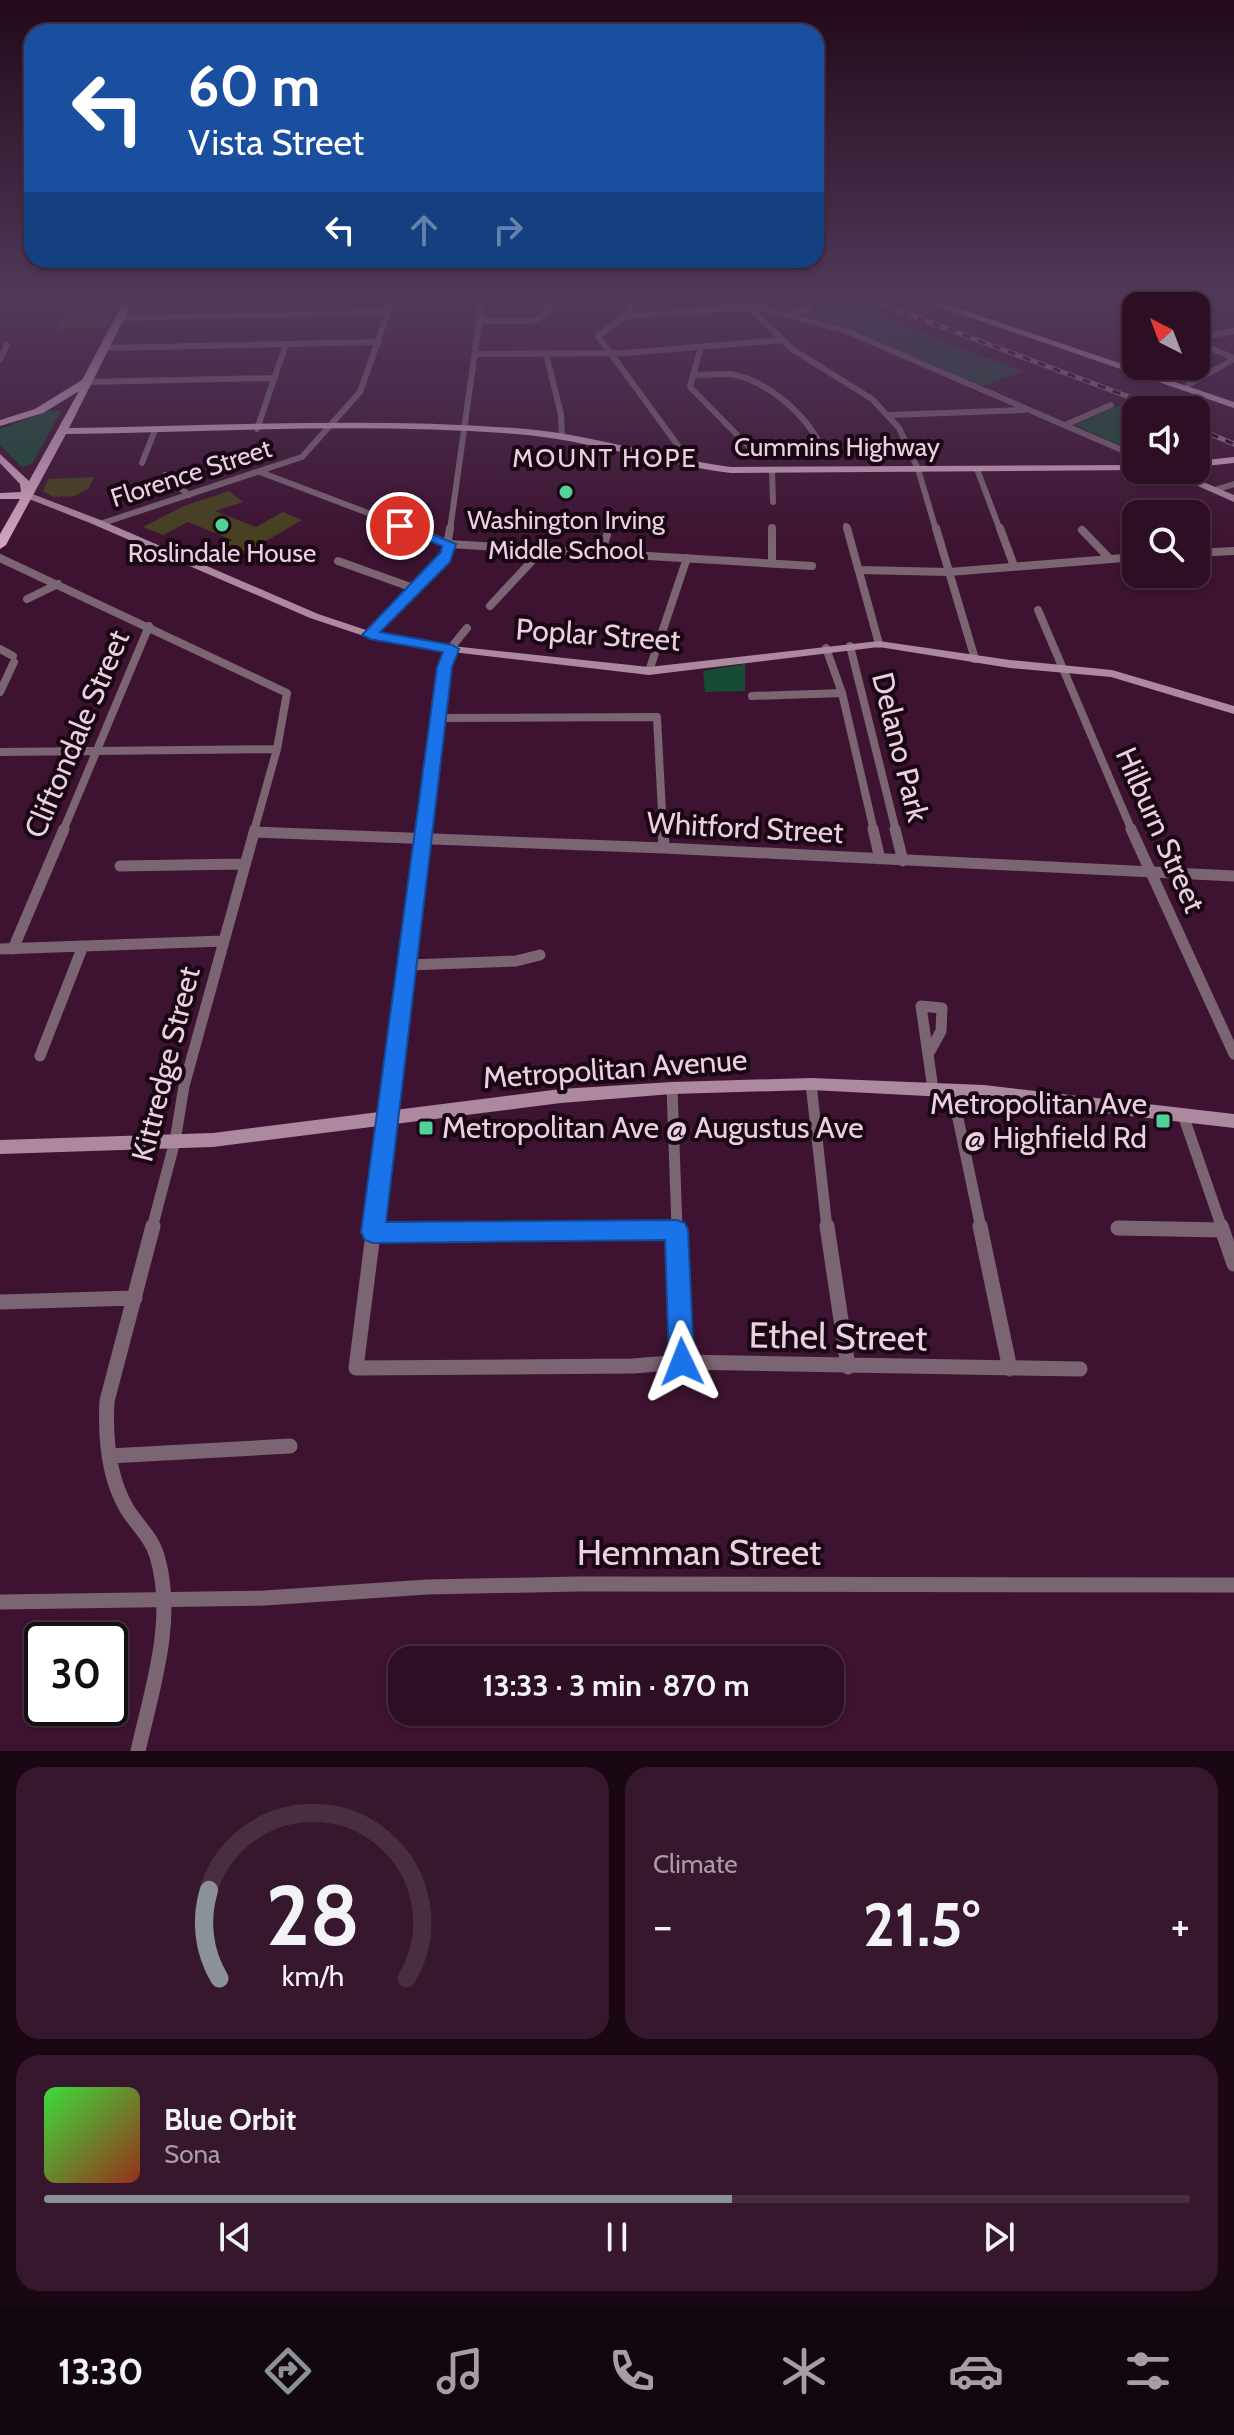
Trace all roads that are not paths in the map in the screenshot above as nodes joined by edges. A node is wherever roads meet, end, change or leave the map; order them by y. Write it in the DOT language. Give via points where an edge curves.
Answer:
graph roads {
  1 [pos="86,382"];
  2 [pos="85,383"];
  3 [pos="272,383"];
  4 [pos="364,383"];
  5 [pos="472,383"];
  6 [pos="553,383"];
  7 [pos="631,383"];
  8 [pos="691,383"];
  9 [pos="758,383"];
  10 [pos="844,383"];
  11 [pos="967,383"];
  12 [pos="1175,383"];
  13 [pos="1175,383"];
  14 [pos="1191,383"];
  15 [pos="1185,386"];
  16 [pos="1234,403"];
  17 [pos="1111,405"];
  18 [pos="1029,409"];
  19 [pos="39,411"];
  20 [pos="72,413"];
  21 [pos="890,415"];
  22 [pos="0,423"];
  23 [pos="1065,425"];
  24 [pos="330,427"];
  25 [pos="257,429"];
  26 [pos="466,429"];
  27 [pos="155,430"];
  28 [pos="62,431"];
  29 [pos="562,436"];
  30 [pos="1122,450"];
  31 [pos="0,457"];
  32 [pos="1234,460"];
  33 [pos="45,462"];
  34 [pos="142,463"];
  35 [pos="1210,463"];
  36 [pos="693,466"];
  37 [pos="10,467"];
  38 [pos="1122,468"];
  39 [pos="918,469"];
  40 [pos="977,469"];
  41 [pos="772,471"];
  42 [pos="260,472"];
  43 [pos="165,475"];
  44 [pos="1201,484"];
  45 [pos="1234,484"];
  46 [pos="1215,490"];
  47 [pos="27,495"];
  48 [pos="189,495"];
  49 [pos="0,496"];
  50 [pos="1234,499"];
  51 [pos="773,502"];
  52 [pos="100,524"];
  53 [pos="846,526"];
  54 [pos="772,528"];
  55 [pos="1082,530"];
  56 [pos="607,535"];
  57 [pos="449,544"];
  58 [pos="0,545"];
  59 [pos="543,549"];
  60 [pos="1234,551"];
  61 [pos="1210,552"];
  62 [pos="601,553"];
  63 [pos="0,558"];
  64 [pos="687,558"];
  65 [pos="1122,558"];
  66 [pos="1110,559"];
  67 [pos="338,561"];
  68 [pos="772,563"];
  69 [pos="812,566"];
  70 [pos="1014,566"];
  71 [pos="859,570"];
  72 [pos="949,572"];
  73 [pos="58,584"];
  74 [pos="416,589"];
  75 [pos="27,599"];
  76 [pos="490,606"];
  77 [pos="1038,610"];
  78 [pos="149,626"];
  79 [pos="467,628"];
  80 [pos="370,635"];
  81 [pos="879,644"];
  82 [pos="850,646"];
  83 [pos="826,648"];
  84 [pos="0,649"];
  85 [pos="452,649"];
  86 [pos="975,659"];
  87 [pos="1061,670"];
  88 [pos="649,671"];
  89 [pos="0,692"];
  90 [pos="842,693"];
  91 [pos="752,696"];
  92 [pos="1234,710"];
  93 [pos="439,718"];
  94 [pos="277,749"];
  95 [pos="96,751"];
  96 [pos="0,752"];
  97 [pos="254,832"];
  98 [pos="423,838"];
  99 [pos="664,848"];
  100 [pos="880,859"];
  101 [pos="903,861"];
  102 [pos="243,864"];
  103 [pos="120,866"];
  104 [pos="1149,872"];
  105 [pos="1234,876"];
  106 [pos="223,941"];
  107 [pos="83,946"];
  108 [pos="0,949"];
  109 [pos="13,949"];
  110 [pos="540,955"];
  111 [pos="408,965"];
  112 [pos="930,1051"];
  113 [pos="1234,1054"];
  114 [pos="40,1056"];
  115 [pos="811,1084"];
  116 [pos="672,1088"];
  117 [pos="933,1089"];
  118 [pos="952,1090"];
  119 [pos="1183,1115"];
  120 [pos="386,1118"];
  121 [pos="1234,1121"];
  122 [pos="175,1141"];
  123 [pos="0,1147"];
  124 [pos="1118,1228"];
  125 [pos="677,1230"];
  126 [pos="1222,1230"];
  127 [pos="373,1232"];
  128 [pos="1234,1264"];
  129 [pos="135,1298"];
  130 [pos="0,1302"];
  131 [pos="682,1362"];
  132 [pos="848,1367"];
  133 [pos="1010,1369"];
  134 [pos="1080,1369"];
  135 [pos="290,1446"];
  136 [pos="110,1456"];
  137 [pos="1234,1585"];
  138 [pos="164,1600"];
  139 [pos="0,1602"];
  140 [pos="138,1751"];
  1 -- 20 [label="main road"];
  2 -- 19 [label="main road"];
  3 -- 25 [label="street"];
  4 -- 24 [label="street, Florence Street"];
  5 -- 26 [label="street"];
  6 -- 29 [label="street"];
  7 -- 36 [label="street"];
  8 -- 9 [label="street" via="693,392 751,449 822,448 798,416"];
  10 -- 21 [label="street"];
  11 -- 18 [label="street"];
  12 -- 15 [label="main road"];
  13 -- 15 [label="main road"];
  14 -- 15 [label="street"];
  15 -- 16 [label="main road"];
  17 -- 23 [label="street"];
  18 -- 21 [label="street"];
  18 -- 23 [label="street"];
  19 -- 20 [label="main road" via="62,406"];
  19 -- 22 [label="main road"];
  20 -- 28 [label="main road"];
  21 -- 39 [label="street"];
  23 -- 30 [label="street"];
  24 -- 25 [label="main road, Cummins Highway"];
  24 -- 26 [label="main road, Cummins Highway"];
  24 -- 42 [label="street, Florence Street" via="302,457"];
  25 -- 27 [label="main road, Cummins Highway"];
  26 -- 29 [label="main road, Cummins Highway"];
  26 -- 57 [label="street"];
  27 -- 28 [label="main road, Cummins Highway"];
  27 -- 34 [label="street"];
  28 -- 33 [label="main road"];
  29 -- 36 [label="main road, Cummins Highway"];
  31 -- 37 [label="main road"];
  32 -- 35 [label="main road"];
  33 -- 37 [label="main road" via="28,470"];
  33 -- 47 [label="main road"];
  36 -- 41 [label="main road, Cummins Highway"];
  37 -- 47 [label="main road" via="25,483"];
  38 -- 40 [label="main road, Cummins Highway"];
  39 -- 40 [label="main road, Cummins Highway"];
  39 -- 41 [label="main road, Cummins Highway"];
  39 -- 72 [label="street"];
  40 -- 70 [label="street"];
  41 -- 51 [label="street"];
  42 -- 48 [label="street, Florence Street"];
  42 -- 57 [label="street"];
  43 -- 48 [label="street"];
  44 -- 46 [label="street"];
  45 -- 46 [label="street"];
  46 -- 50 [label="street"];
  47 -- 49 [label="main road"];
  47 -- 52 [label="street, Poplar Street"];
  47 -- 58 [label="main road"];
  48 -- 52 [label="street, Florence Street"];
  52 -- 80 [label="street, Poplar Street"];
  53 -- 71 [label="street"];
  54 -- 68 [label="street"];
  55 -- 66 [label="street"];
  56 -- 62 [label="street"];
  57 -- 59 [label="street"];
  57 -- 74 [label="street" via="445,559"];
  59 -- 62 [label="street"];
  59 -- 76 [label="street"];
  60 -- 61 [label="street"];
  62 -- 64 [label="street"];
  63 -- 73 [label="street, Kittredge Street"];
  64 -- 68 [label="street"];
  64 -- 88 [label="street"];
  65 -- 66 [label="street"];
  66 -- 70 [label="street"];
  67 -- 74 [label="street"];
  68 -- 69 [label="street"];
  70 -- 72 [label="street"];
  71 -- 72 [label="street"];
  71 -- 81 [label="street"];
  72 -- 86 [label="street"];
  73 -- 75 [label="street"];
  73 -- 78 [label="street, Kittredge Street"];
  74 -- 80 [label="street"];
  77 -- 87 [label="street, Hilburn Street"];
  78 -- 94 [label="street, Kittredge Street" via="284,690"];
  78 -- 95 [label="street, Cliftondale Street"];
  79 -- 85 [label="street"];
  80 -- 85 [label="street, Poplar Street"];
  81 -- 82 [label="street, Poplar Street"];
  81 -- 86 [label="street, Poplar Street"];
  82 -- 83 [label="street, Poplar Street"];
  82 -- 101 [label="street, Delano Park"];
  83 -- 88 [label="street, Poplar Street"];
  83 -- 90 [label="street, Delano Park"];
  84 -- 89 [label="street" via="14,659"];
  85 -- 88 [label="street, Poplar Street"];
  85 -- 93 [label="street"];
  86 -- 87 [label="street, Poplar Street"];
  87 -- 92 [label="street, Poplar Street" via="1112,674"];
  87 -- 104 [label="street, Hilburn Street"];
  90 -- 91 [label="street"];
  90 -- 100 [label="street, Delano Park"];
  93 -- 98 [label="street"];
  93 -- 99 [label="street" via="657,717"];
  94 -- 95 [label="street"];
  94 -- 97 [label="street, Kittredge Street"];
  95 -- 96 [label="street"];
  95 -- 109 [label="street, Cliftondale Street"];
  97 -- 98 [label="street, Whitford Street"];
  97 -- 102 [label="street, Kittredge Street"];
  98 -- 99 [label="street, Whitford Street"];
  98 -- 111 [label="street"];
  99 -- 100 [label="street, Whitford Street"];
  100 -- 101 [label="street, Whitford Street"];
  101 -- 104 [label="street, Whitford Street"];
  102 -- 103 [label="street"];
  102 -- 106 [label="street, Kittredge Street"];
  104 -- 105 [label="street, Whitford Street"];
  104 -- 113 [label="street, Hilburn Street"];
  106 -- 107 [label="street"];
  106 -- 122 [label="street, Kittredge Street" via="184,1086"];
  107 -- 109 [label="street"];
  107 -- 114 [label="street"];
  108 -- 109 [label="street"];
  110 -- 111 [label="street" via="516,961"];
  111 -- 120 [label="street"];
  112 -- 117 [label="street"];
  115 -- 116 [label="street, Metropolitan Avenue"];
  115 -- 117 [label="street, Metropolitan Avenue"];
  115 -- 132 [label="street"];
  116 -- 120 [label="street, Metropolitan Avenue"];
  116 -- 125 [label="street"];
  117 -- 118 [label="street, Metropolitan Avenue"];
  118 -- 119 [label="street, Metropolitan Avenue"];
  118 -- 133 [label="street"];
  119 -- 121 [label="street, Metropolitan Avenue"];
  119 -- 126 [label="street"];
  120 -- 122 [label="street, Metropolitan Avenue"];
  120 -- 127 [label="street"];
  122 -- 123 [label="street, Metropolitan Avenue"];
  122 -- 129 [label="street, Kittredge Street"];
  124 -- 126 [label="street"];
  125 -- 127 [label="street"];
  125 -- 131 [label="street"];
  126 -- 128 [label="street"];
  127 -- 131 [label="street, Ethel Street" via="356,1368"];
  129 -- 130 [label="street"];
  129 -- 136 [label="street, Kittredge Street" via="107,1401"];
  131 -- 132 [label="street, Ethel Street"];
  132 -- 133 [label="street, Ethel Street"];
  133 -- 134 [label="street, Ethel Street"];
  135 -- 136 [label="street"];
  136 -- 138 [label="street, Kittredge Street" via="116,1487 158,1556"];
  137 -- 138 [label="street, Hemman Street" via="562,1584"];
  138 -- 139 [label="street, Hemman Street"];
  138 -- 140 [label="street, Kittredge Street" via="165,1625"];
}
